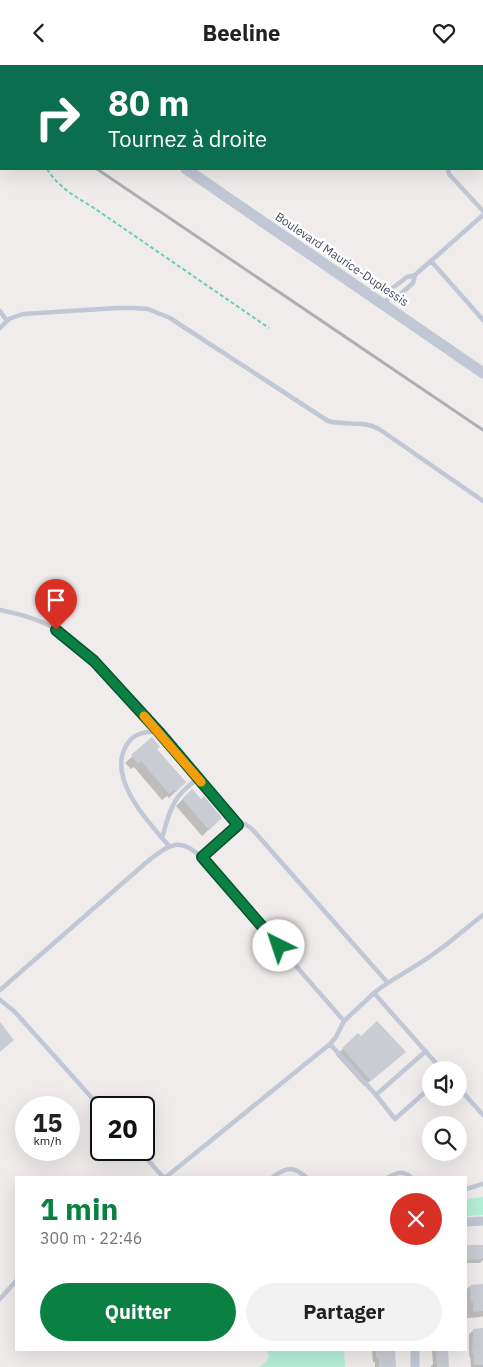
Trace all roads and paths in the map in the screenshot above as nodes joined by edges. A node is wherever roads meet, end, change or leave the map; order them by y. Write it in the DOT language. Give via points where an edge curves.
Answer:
graph roads {
  1 [pos="48,170"];
  2 [pos="188,170"];
  3 [pos="448,170"];
  4 [pos="483,211"];
  5 [pos="483,215"];
  6 [pos="431,261"];
  7 [pos="415,275"];
  8 [pos="386,301"];
  9 [pos="0,311"];
  10 [pos="483,320"];
  11 [pos="7,321"];
  12 [pos="0,327"];
  13 [pos="269,328"];
  14 [pos="483,373"];
  15 [pos="483,501"];
  16 [pos="0,610"];
  17 [pos="159,732"];
  18 [pos="198,778"];
  19 [pos="238,825"];
  20 [pos="162,838"];
  21 [pos="169,846"];
  22 [pos="202,857"];
  23 [pos="483,915"];
  24 [pos="387,982"];
  25 [pos="0,990"];
  26 [pos="374,993"];
  27 [pos="0,1000"];
  28 [pos="344,1021"];
  29 [pos="330,1044"];
  30 [pos="426,1051"];
  31 [pos="434,1061"];
  32 [pos="376,1095"];
  33 [pos="422,1095"];
  34 [pos="90,1096"];
  35 [pos="467,1097"];
  36 [pos="483,1115"];
  37 [pos="150,1161"];
  38 [pos="164,1176"];
  39 [pos="166,1176"];
  40 [pos="274,1176"];
  41 [pos="304,1176"];
  42 [pos="390,1176"];
  43 [pos="409,1176"];
  44 [pos="483,1184"];
  45 [pos="467,1189"];
  46 [pos="483,1221"];
  47 [pos="467,1222"];
  48 [pos="15,1282"];
  49 [pos="0,1299"];
  50 [pos="415,1351"];
  51 [pos="415,1367"];
  1 -- 13 [label="path" via="66,191"];
  2 -- 8 [label="street, Boulevard Maurice-Duplessis"];
  3 -- 4 [label="lane"];
  5 -- 6 [label="lane"];
  6 -- 7 [label="lane"];
  6 -- 10 [label="lane"];
  7 -- 8 [label="lane" via="413,283 397,297"];
  7 -- 8 [label="lane" via="390,290"];
  8 -- 14 [label="street, Boulevard Maurice-Duplessis"];
  9 -- 11 [label="lane"];
  11 -- 12 [label="lane"];
  11 -- 15 [label="lane" via="23,314 117,307 158,312 328,421 364,423 379,429"];
  16 -- 17 [label="lane" via="40,621 56,630 94,661"];
  17 -- 18 [label="lane"];
  17 -- 20 [label="lane" via="147,731 133,737 120,762 129,793"];
  18 -- 19 [label="lane"];
  18 -- 20 [label="lane" via="176,799"];
  19 -- 22 [label="lane"];
  19 -- 24 [label="lane" via="245,824 252,829"];
  20 -- 21 [label="lane"];
  21 -- 22 [label="lane" via="187,845"];
  21 -- 25 [label="lane"];
  22 -- 28 [label="lane"];
  23 -- 24 [label="lane" via="444,947"];
  24 -- 26 [label="lane"];
  26 -- 28 [label="lane"];
  26 -- 30 [label="lane"];
  27 -- 34 [label="lane" via="14,1011"];
  28 -- 29 [label="lane"];
  29 -- 32 [label="lane"];
  29 -- 39 [label="lane"];
  30 -- 31 [label="lane"];
  30 -- 32 [label="lane"];
  32 -- 33 [label="lane" via="395,1119"];
  35 -- 36 [label="lane"];
  37 -- 38 [label="lane"];
  40 -- 41 [label="lane" via="287,1169"];
  42 -- 43 [label="lane" via="402,1173"];
  44 -- 45 [label="lane"];
  46 -- 47 [label="street"];
  48 -- 49 [label="lane"];
  50 -- 51 [label="street"];
}
